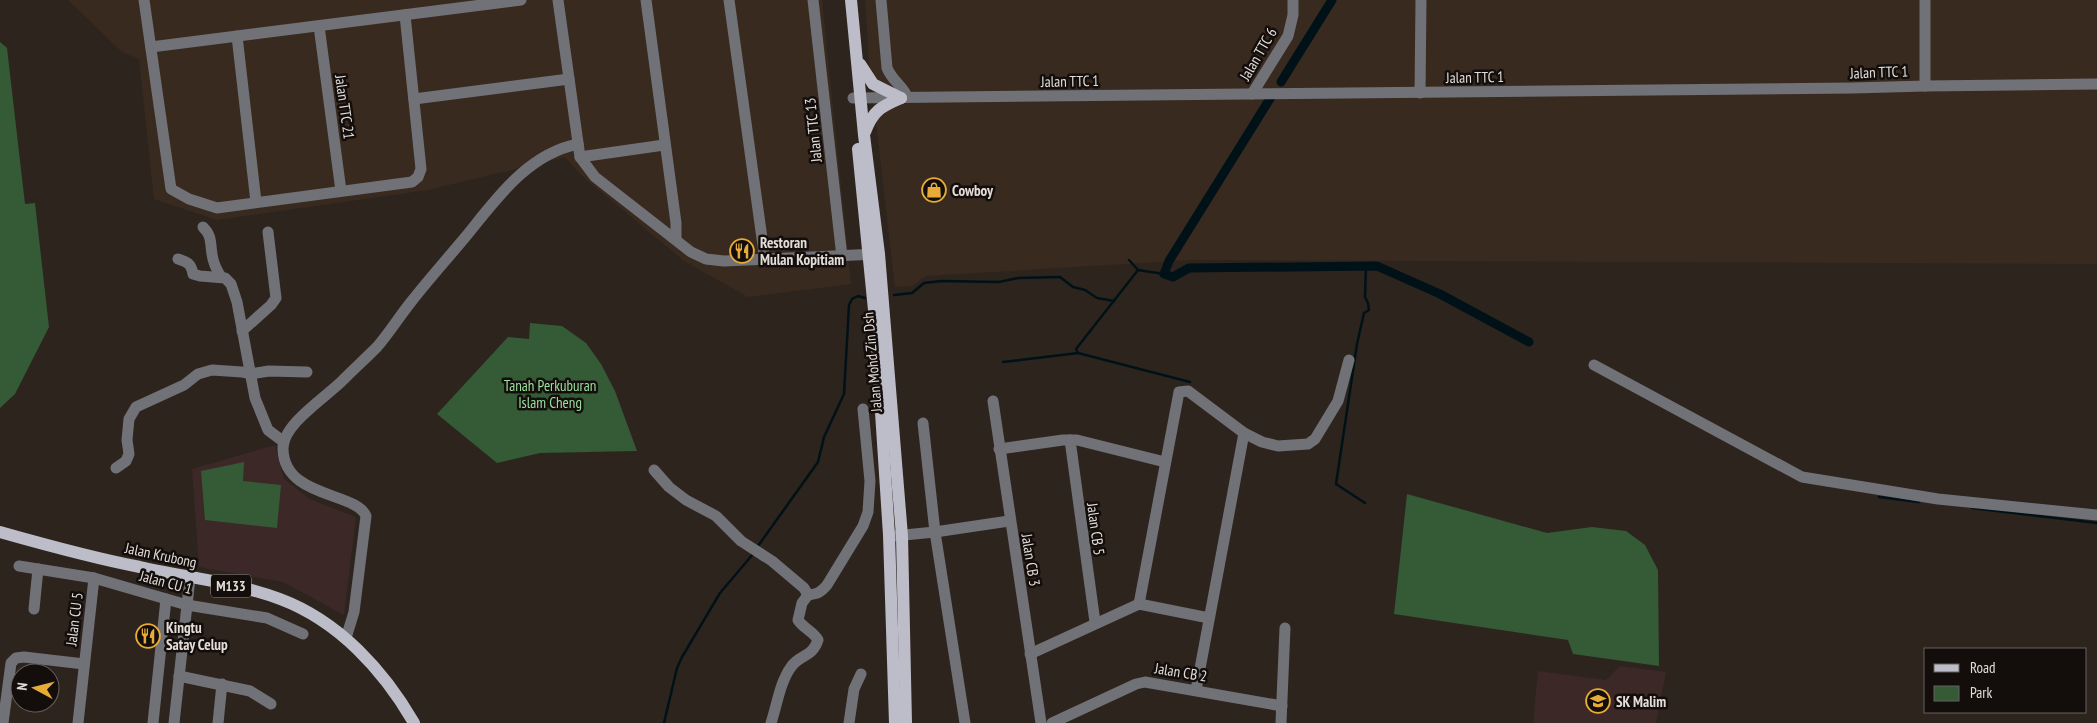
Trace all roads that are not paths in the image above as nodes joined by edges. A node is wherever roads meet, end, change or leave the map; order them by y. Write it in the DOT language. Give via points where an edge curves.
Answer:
graph roads {
  1 [pos="144,0"];
  2 [pos="522,0"];
  3 [pos="558,0"];
  4 [pos="646,0"];
  5 [pos="729,0"];
  6 [pos="813,0"];
  7 [pos="843,0"];
  8 [pos="851,0"];
  9 [pos="881,0"];
  10 [pos="1293,0"];
  11 [pos="1421,0"];
  12 [pos="1925,0"];
  13 [pos="405,15"];
  14 [pos="319,26"];
  15 [pos="238,36"];
  16 [pos="151,48"];
  17 [pos="857,59"];
  18 [pos="569,79"];
  19 [pos="2097,84"];
  20 [pos="1926,86"];
  21 [pos="1420,92"];
  22 [pos="1252,94"];
  23 [pos="904,97"];
  24 [pos="857,98"];
  25 [pos="414,99"];
  26 [pos="864,135"];
  27 [pos="578,144"];
  28 [pos="664,145"];
  29 [pos="580,157"];
  30 [pos="341,191"];
  31 [pos="256,202"];
  32 [pos="202,227"];
  33 [pos="268,232"];
  34 [pos="676,238"];
  35 [pos="874,254"];
  36 [pos="842,257"];
  37 [pos="178,259"];
  38 [pos="765,260"];
  39 [pos="221,277"];
  40 [pos="242,331"];
  41 [pos="1349,360"];
  42 [pos="1594,365"];
  43 [pos="307,372"];
  44 [pos="250,374"];
  45 [pos="993,401"];
  46 [pos="863,409"];
  47 [pos="923,423"];
  48 [pos="1244,433"];
  49 [pos="1070,440"];
  50 [pos="284,442"];
  51 [pos="999,449"];
  52 [pos="1165,462"];
  53 [pos="116,468"];
  54 [pos="654,470"];
  55 [pos="2097,515"];
  56 [pos="1009,521"];
  57 [pos="0,532"];
  58 [pos="935,532"];
  59 [pos="896,536"];
  60 [pos="19,566"];
  61 [pos="38,569"];
  62 [pos="94,578"];
  63 [pos="190,578"];
  64 [pos="808,595"];
  65 [pos="166,599"];
  66 [pos="1139,604"];
  67 [pos="187,605"];
  68 [pos="34,608"];
  69 [pos="1209,618"];
  70 [pos="1095,622"];
  71 [pos="1285,628"];
  72 [pos="303,634"];
  73 [pos="346,638"];
  74 [pos="1030,654"];
  75 [pos="84,664"];
  76 [pos="861,674"];
  77 [pos="179,676"];
  78 [pos="222,684"];
  79 [pos="1196,690"];
  80 [pos="271,704"];
  81 [pos="1282,706"];
  82 [pos="3,723"];
  83 [pos="78,723"];
  84 [pos="153,723"];
  85 [pos="174,723"];
  86 [pos="218,723"];
  87 [pos="414,723"];
  88 [pos="771,723"];
  89 [pos="849,723"];
  90 [pos="895,723"];
  91 [pos="906,723"];
  92 [pos="965,723"];
  93 [pos="1041,723"];
  94 [pos="1052,723"];
  95 [pos="1281,723"];
  1 -- 16 [label="street"];
  2 -- 13 [label="street"];
  3 -- 18 [label="street"];
  4 -- 28 [label="street"];
  5 -- 38 [label="street"];
  6 -- 36 [label="street, Jalan TTC 13"];
  7 -- 24 [label="main road, Jalan Mohd Zin Dsh"];
  8 -- 17 [label="main road, Jalan Mohd Zin Dsh"];
  9 -- 23 [label="street" via="888,68 904,91"];
  10 -- 22 [label="street, Jalan TTC 6" via="1288,36"];
  11 -- 21 [label="street"];
  12 -- 20 [label="street"];
  13 -- 14 [label="street"];
  13 -- 25 [label="street"];
  14 -- 15 [label="street"];
  14 -- 30 [label="street, Jalan TTC 21"];
  15 -- 16 [label="street"];
  15 -- 31 [label="street"];
  16 -- 31 [label="street" via="171,189 217,208"];
  17 -- 23 [label="main road" via="873,84"];
  17 -- 24 [label="main road, Jalan Mohd Zin Dsh"];
  18 -- 25 [label="street"];
  18 -- 27 [label="street"];
  19 -- 20 [label="street, Jalan TTC 1"];
  20 -- 21 [label="street, Jalan TTC 1"];
  21 -- 22 [label="street, Jalan TTC 1"];
  22 -- 23 [label="street, Jalan TTC 1"];
  23 -- 24 [label="street, Jalan TTC 1"];
  23 -- 26 [label="main road" via="877,110"];
  24 -- 26 [label="main road, Jalan Mohd Zin Dsh"];
  24 -- 35 [label="main road, Jalan Mohd Zin Dsh"];
  25 -- 30 [label="street" via="421,169 418,177 412,182"];
  26 -- 35 [label="main road, Jalan Mohd Zin Dsh"];
  27 -- 29 [label="street"];
  27 -- 50 [label="street" via="562,147 546,156 508,185 376,348 307,410"];
  28 -- 29 [label="street"];
  28 -- 34 [label="street"];
  29 -- 34 [label="street" via="595,177"];
  30 -- 31 [label="street"];
  32 -- 39 [label="street" via="209,233 214,265"];
  33 -- 40 [label="street" via="276,298"];
  34 -- 38 [label="street" via="691,252 706,259"];
  35 -- 36 [label="street"];
  35 -- 59 [label="main road, Jalan Mohd Zin Dsh" via="874,320"];
  36 -- 38 [label="street"];
  37 -- 39 [label="street" via="192,266 193,274"];
  39 -- 40 [label="street" via="231,284"];
  40 -- 44 [label="street"];
  41 -- 48 [label="street" via="1338,401 1312,442 1278,446"];
  42 -- 55 [label="street" via="1802,477 1938,498"];
  43 -- 44 [label="street"];
  44 -- 50 [label="street" via="255,398 268,430"];
  44 -- 53 [label="street" via="212,370 198,374 184,385 136,407 129,419 129,454 126,461"];
  45 -- 51 [label="street, Jalan CB 3"];
  46 -- 64 [label="street" via="870,481 868,512 827,585 821,592"];
  47 -- 58 [label="street"];
  48 -- 52 [label="street" via="1188,391 1179,392"];
  48 -- 69 [label="street"];
  49 -- 51 [label="street"];
  49 -- 52 [label="street"];
  49 -- 70 [label="street, Jalan CB 5"];
  50 -- 73 [label="street" via="285,460 301,481 320,493 355,504 366,516 354,612"];
  51 -- 56 [label="street, Jalan CB 3"];
  52 -- 66 [label="street"];
  54 -- 64 [label="street" via="669,487 716,516 742,541 804,588"];
  56 -- 58 [label="street"];
  56 -- 74 [label="street, Jalan CB 3"];
  57 -- 63 [label="main road, Jalan Krubong / M133"];
  58 -- 59 [label="street"];
  58 -- 92 [label="street"];
  59 -- 90 [label="main road, Jalan Mohd Zin Dsh"];
  59 -- 91 [label="main road, Jalan Mohd Zin Dsh"];
  60 -- 61 [label="street, Jalan CU 1"];
  61 -- 62 [label="street, Jalan CU 1"];
  61 -- 68 [label="street"];
  62 -- 65 [label="street, Jalan CU 1"];
  62 -- 75 [label="street, Jalan CU 5"];
  63 -- 67 [label="street"];
  63 -- 73 [label="main road, Jalan Krubong / M133" via="282,600"];
  64 -- 88 [label="street" via="802,603 798,620 818,640 810,654 791,666"];
  65 -- 67 [label="street, Jalan CU 1"];
  65 -- 84 [label="street"];
  66 -- 69 [label="street"];
  66 -- 70 [label="street"];
  67 -- 72 [label="street, Jalan CU 1" via="267,618"];
  67 -- 77 [label="street"];
  69 -- 79 [label="street"];
  70 -- 74 [label="street"];
  71 -- 81 [label="street"];
  73 -- 87 [label="main road, Jalan Krubong / M133" via="386,681"];
  74 -- 93 [label="street, Jalan CB 3"];
  75 -- 82 [label="street" via="16,658 11,663"];
  75 -- 83 [label="street, Jalan CU 5"];
  76 -- 89 [label="street" via="854,689"];
  77 -- 78 [label="street"];
  77 -- 85 [label="street"];
  78 -- 80 [label="street" via="256,694"];
  78 -- 86 [label="street"];
  79 -- 81 [label="street, Jalan CB 2"];
  79 -- 94 [label="street, Jalan CB 2" via="1152,682 1136,684"];
  81 -- 95 [label="street"];
}
